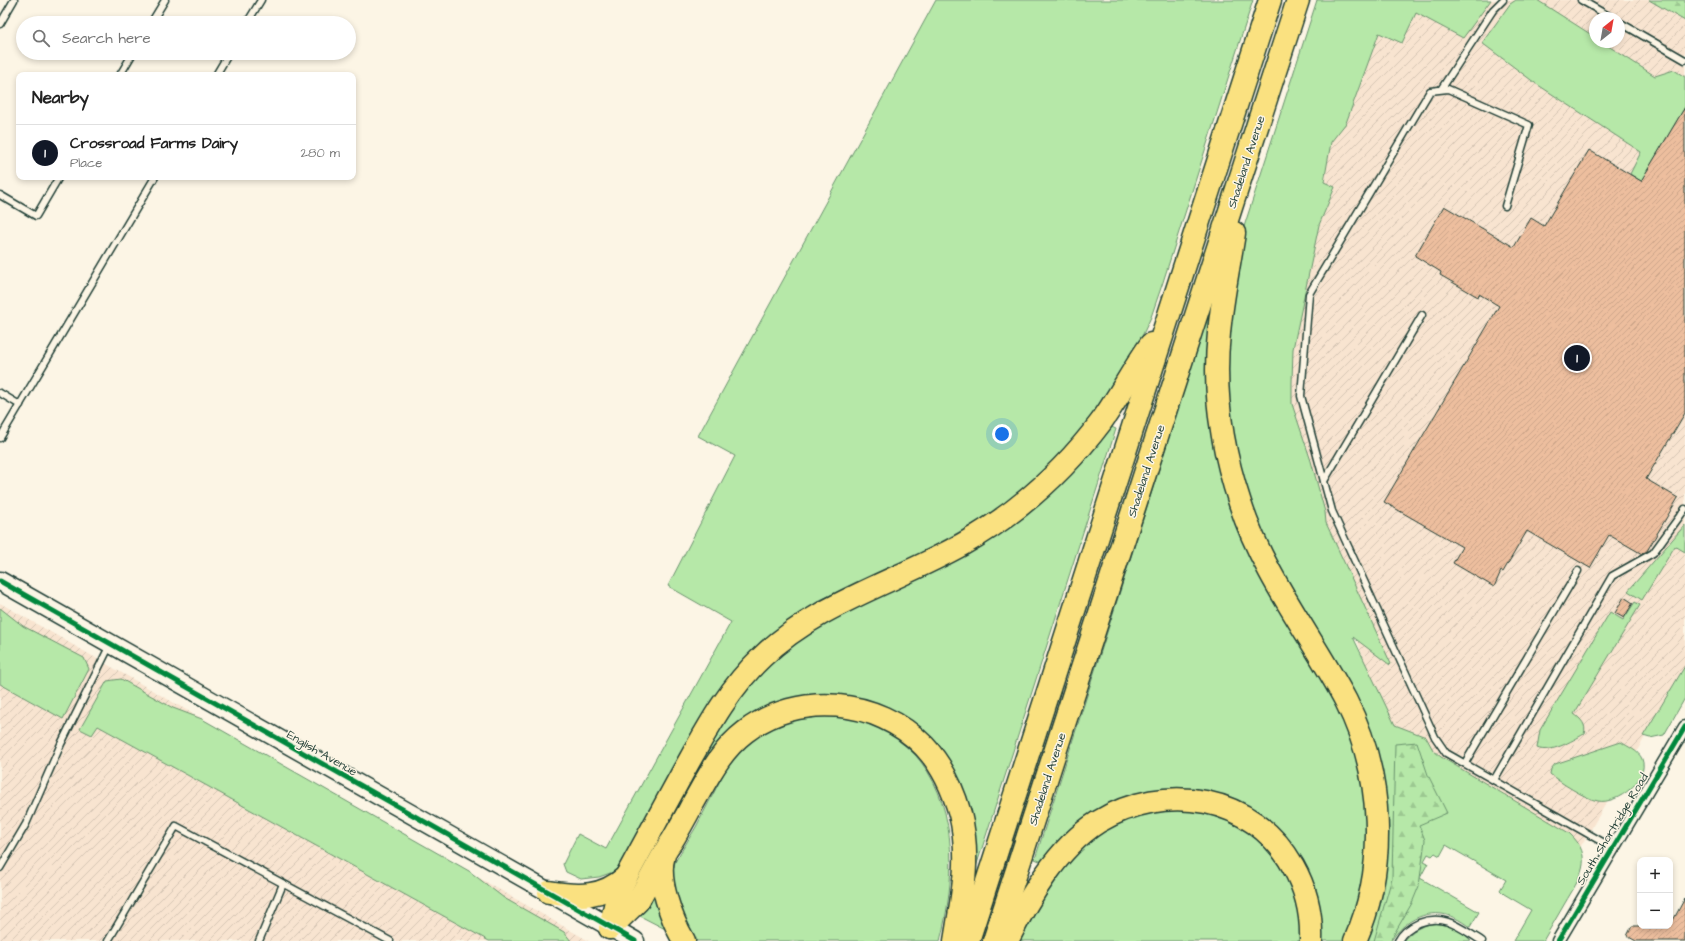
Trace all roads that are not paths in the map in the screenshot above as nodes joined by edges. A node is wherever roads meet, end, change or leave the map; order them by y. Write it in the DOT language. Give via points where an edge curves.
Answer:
graph roads {
  1 [pos="14,0"];
  2 [pos="165,0"];
  3 [pos="261,0"];
  4 [pos="1270,0"];
  5 [pos="1298,0"];
  6 [pos="1503,0"];
  7 [pos="1581,0"];
  8 [pos="1602,12"];
  9 [pos="155,16"];
  10 [pos="251,16"];
  11 [pos="0,24"];
  12 [pos="1625,25"];
  13 [pos="129,60"];
  14 [pos="225,60"];
  15 [pos="1685,60"];
  16 [pos="122,72"];
  17 [pos="218,72"];
  18 [pos="1442,88"];
  19 [pos="1247,158"];
  20 [pos="57,180"];
  21 [pos="153,180"];
  22 [pos="0,195"];
  23 [pos="1505,206"];
  24 [pos="1422,315"];
  25 [pos="1166,323"];
  26 [pos="0,393"];
  27 [pos="20,405"];
  28 [pos="0,438"];
  29 [pos="1324,481"];
  30 [pos="1685,509"];
  31 [pos="1578,571"];
  32 [pos="0,581"];
  33 [pos="111,644"];
  34 [pos="1685,727"];
  35 [pos="1465,763"];
  36 [pos="1494,780"];
  37 [pos="1613,848"];
  38 [pos="664,855"];
  39 [pos="0,868"];
  40 [pos="626,877"];
  41 [pos="283,884"];
  42 [pos="549,892"];
  43 [pos="609,931"];
  44 [pos="108,941"];
  45 [pos="259,941"];
  46 [pos="390,941"];
  47 [pos="635,941"];
  48 [pos="684,941"];
  49 [pos="955,941"];
  50 [pos="968,941"];
  51 [pos="994,941"];
  52 [pos="1006,941"];
  53 [pos="1311,941"];
  54 [pos="1354,941"];
  55 [pos="1398,941"];
  56 [pos="1482,941"];
  57 [pos="1558,941"];
  1 -- 11 [label="lane"];
  2 -- 9 [label="lane"];
  3 -- 10 [label="lane"];
  4 -- 25 [label="highway"];
  5 -- 19 [label="highway, Shadeland Avenue"];
  6 -- 18 [label="lane" via="1493,10"];
  7 -- 8 [label="lane"];
  12 -- 15 [label="lane"];
  13 -- 16 [label="lane"];
  14 -- 17 [label="lane"];
  18 -- 23 [label="lane" via="1448,88 1529,125"];
  18 -- 29 [label="lane" via="1430,90 1424,97 1309,294 1301,396"];
  19 -- 51 [label="highway, Shadeland Avenue"];
  19 -- 54 [label="highway" via="1218,334 1222,424 1236,493 1262,559 1346,702 1367,755 1373,786 1377,843 1366,910"];
  20 -- 22 [label="lane" via="36,216"];
  21 -- 27 [label="lane"];
  24 -- 29 [label="lane"];
  25 -- 40 [label="highway" via="1093,432 1022,504 964,544 811,619 761,658 735,686 716,712"];
  25 -- 50 [label="highway"];
  26 -- 27 [label="lane"];
  27 -- 28 [label="lane"];
  29 -- 35 [label="lane" via="1332,511 1435,737 1446,753"];
  30 -- 36 [label="lane" via="1653,553 1612,576"];
  31 -- 35 [label="lane"];
  32 -- 33 [label="street, English Avenue"];
  33 -- 39 [label="lane" via="26,824"];
  33 -- 42 [label="street, English Avenue"];
  34 -- 37 [label="street, South Shortridge Road"];
  35 -- 36 [label="lane"];
  36 -- 37 [label="lane"];
  37 -- 57 [label="street, South Shortridge Road"];
  38 -- 43 [label="highway" via="638,901"];
  38 -- 48 [label="highway" via="663,875 667,900 675,925"];
  38 -- 49 [label="highway" via="718,760 730,745 755,725 784,711 815,705 840,706 871,713 902,728 924,746 941,769 954,796 962,826 966,861"];
  40 -- 42 [label="highway" via="616,885 586,896"];
  40 -- 43 [label="highway" via="617,897"];
  41 -- 44 [label="lane" via="176,826"];
  41 -- 45 [label="lane"];
  41 -- 46 [label="lane"];
  42 -- 43 [label="street, English Avenue"];
  43 -- 47 [label="street, English Avenue"];
  52 -- 53 [label="highway" via="1040,883 1064,852 1083,833 1105,818 1125,809 1149,802 1174,799 1206,802 1238,812 1258,825 1279,845 1304,891 1309,910"];
  55 -- 56 [label="lane" via="1412,926 1441,919"];
}
